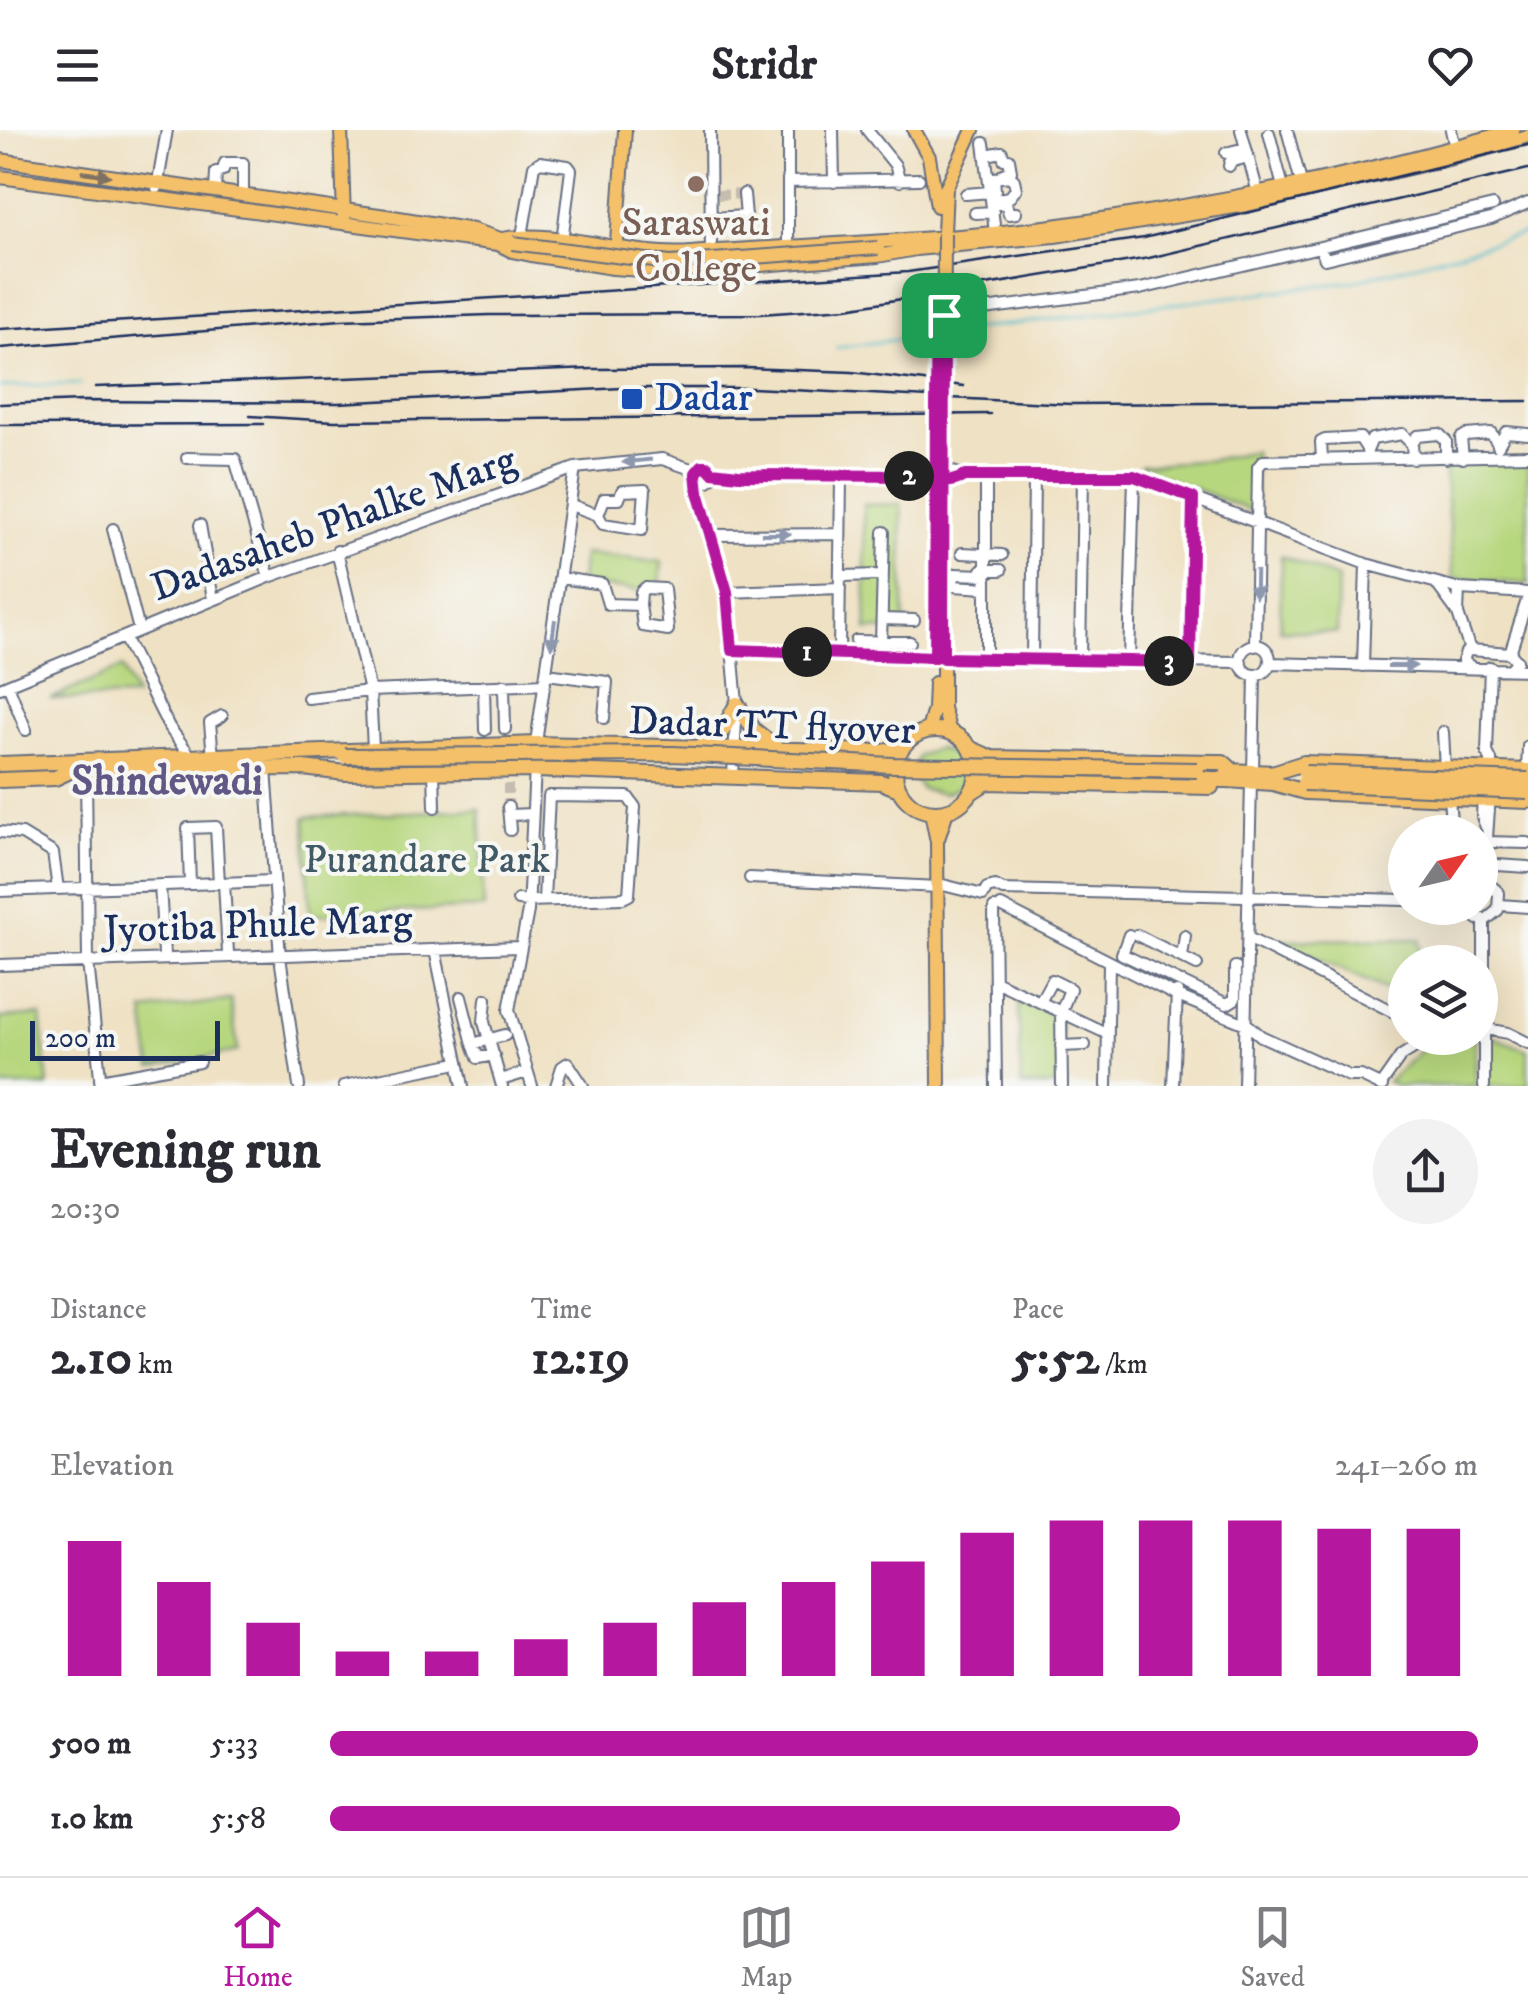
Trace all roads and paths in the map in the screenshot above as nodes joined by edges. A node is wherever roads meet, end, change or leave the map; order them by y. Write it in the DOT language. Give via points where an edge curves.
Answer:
graph roads {
  1 [pos="167,130"];
  2 [pos="341,130"];
  3 [pos="625,130"];
  4 [pos="710,130"];
  5 [pos="788,130"];
  6 [pos="833,130"];
  7 [pos="867,130"];
  8 [pos="914,130"];
  9 [pos="973,130"];
  10 [pos="1240,130"];
  11 [pos="1287,130"];
  12 [pos="1452,130"];
  13 [pos="1513,130"];
  14 [pos="1269,133"];
  15 [pos="1528,136"];
  16 [pos="984,143"];
  17 [pos="1292,149"];
  18 [pos="1270,152"];
  19 [pos="1456,152"];
  20 [pos="1226,153"];
  21 [pos="1247,154"];
  22 [pos="929,156"];
  23 [pos="958,156"];
  24 [pos="986,156"];
  25 [pos="0,160"];
  26 [pos="1229,166"];
  27 [pos="993,175"];
  28 [pos="0,176"];
  29 [pos="920,179"];
  30 [pos="900,181"];
  31 [pos="788,182"];
  32 [pos="834,182"];
  33 [pos="1301,182"];
  34 [pos="158,183"];
  35 [pos="1283,187"];
  36 [pos="215,192"];
  37 [pos="1258,192"];
  38 [pos="744,194"];
  39 [pos="966,194"];
  40 [pos="248,196"];
  41 [pos="156,198"];
  42 [pos="993,201"];
  43 [pos="1528,203"];
  44 [pos="1493,206"];
  45 [pos="272,208"];
  46 [pos="252,212"];
  47 [pos="975,213"];
  48 [pos="1016,213"];
  49 [pos="344,218"];
  50 [pos="711,218"];
  51 [pos="995,232"];
  52 [pos="941,233"];
  53 [pos="563,238"];
  54 [pos="507,239"];
  55 [pos="916,244"];
  56 [pos="788,246"];
  57 [pos="1320,246"];
  58 [pos="618,250"];
  59 [pos="711,252"];
  60 [pos="613,268"];
  61 [pos="711,269"];
  62 [pos="940,315"];
  63 [pos="1528,434"];
  64 [pos="1412,444"];
  65 [pos="1498,444"];
  66 [pos="1367,454"];
  67 [pos="1528,455"];
  68 [pos="1498,457"];
  69 [pos="187,458"];
  70 [pos="1446,458"];
  71 [pos="1462,458"];
  72 [pos="1322,459"];
  73 [pos="1413,459"];
  74 [pos="576,468"];
  75 [pos="697,474"];
  76 [pos="841,476"];
  77 [pos="986,476"];
  78 [pos="1034,476"];
  79 [pos="1082,476"];
  80 [pos="1134,476"];
  81 [pos="1193,498"];
  82 [pos="571,505"];
  83 [pos="598,515"];
  84 [pos="1257,522"];
  85 [pos="200,526"];
  86 [pos="113,529"];
  87 [pos="884,532"];
  88 [pos="840,534"];
  89 [pos="713,535"];
  90 [pos="337,552"];
  91 [pos="962,553"];
  92 [pos="993,554"];
  93 [pos="1366,564"];
  94 [pos="961,570"];
  95 [pos="991,571"];
  96 [pos="883,575"];
  97 [pos="269,577"];
  98 [pos="560,578"];
  99 [pos="840,582"];
  100 [pos="1436,583"];
  101 [pos="986,588"];
  102 [pos="1458,588"];
  103 [pos="727,592"];
  104 [pos="1512,592"];
  105 [pos="1528,595"];
  106 [pos="213,599"];
  107 [pos="640,605"];
  108 [pos="1458,614"];
  109 [pos="882,619"];
  110 [pos="1520,619"];
  111 [pos="914,620"];
  112 [pos="139,630"];
  113 [pos="124,637"];
  114 [pos="856,641"];
  115 [pos="876,641"];
  116 [pos="910,642"];
  117 [pos="1255,646"];
  118 [pos="732,650"];
  119 [pos="1470,650"];
  120 [pos="839,653"];
  121 [pos="1510,653"];
  122 [pos="870,654"];
  123 [pos="939,658"];
  124 [pos="986,659"];
  125 [pos="1032,660"];
  126 [pos="1080,660"];
  127 [pos="1129,661"];
  128 [pos="1190,662"];
  129 [pos="1240,662"];
  130 [pos="1270,664"];
  131 [pos="1363,666"];
  132 [pos="1471,666"];
  133 [pos="1490,668"];
  134 [pos="1512,668"];
  135 [pos="1528,670"];
  136 [pos="1254,676"];
  137 [pos="546,679"];
  138 [pos="504,685"];
  139 [pos="4,686"];
  140 [pos="484,686"];
  141 [pos="370,691"];
  142 [pos="308,698"];
  143 [pos="737,704"];
  144 [pos="222,716"];
  145 [pos="604,718"];
  146 [pos="26,730"];
  147 [pos="485,730"];
  148 [pos="505,730"];
  149 [pos="928,730"];
  150 [pos="950,732"];
  151 [pos="1443,732"];
  152 [pos="534,744"];
  153 [pos="652,746"];
  154 [pos="902,746"];
  155 [pos="1528,746"];
  156 [pos="373,748"];
  157 [pos="700,748"];
  158 [pos="732,748"];
  159 [pos="969,748"];
  160 [pos="779,749"];
  161 [pos="824,750"];
  162 [pos="0,756"];
  163 [pos="213,757"];
  164 [pos="192,758"];
  165 [pos="303,761"];
  166 [pos="0,764"];
  167 [pos="70,767"];
  168 [pos="266,769"];
  169 [pos="1445,769"];
  170 [pos="535,770"];
  171 [pos="1487,770"];
  172 [pos="1528,770"];
  173 [pos="434,771"];
  174 [pos="653,772"];
  175 [pos="733,774"];
  176 [pos="0,776"];
  177 [pos="1230,776"];
  178 [pos="1252,777"];
  179 [pos="1272,778"];
  180 [pos="1305,778"];
  181 [pos="1528,780"];
  182 [pos="826,781"];
  183 [pos="898,789"];
  184 [pos="1528,792"];
  185 [pos="970,793"];
  186 [pos="1450,799"];
  187 [pos="1486,800"];
  188 [pos="1528,801"];
  189 [pos="435,807"];
  190 [pos="947,811"];
  191 [pos="931,812"];
  192 [pos="532,814"];
  193 [pos="1451,815"];
  194 [pos="1489,815"];
  195 [pos="546,826"];
  196 [pos="531,827"];
  197 [pos="510,830"];
  198 [pos="0,832"];
  199 [pos="1498,839"];
  200 [pos="1525,839"];
  201 [pos="938,842"];
  202 [pos="1498,865"];
  203 [pos="1528,867"];
  204 [pos="750,878"];
  205 [pos="273,881"];
  206 [pos="222,883"];
  207 [pos="190,884"];
  208 [pos="160,886"];
  209 [pos="939,887"];
  210 [pos="88,888"];
  211 [pos="58,889"];
  212 [pos="1003,890"];
  213 [pos="0,891"];
  214 [pos="983,896"];
  215 [pos="1249,896"];
  216 [pos="1498,896"];
  217 [pos="544,900"];
  218 [pos="1388,900"];
  219 [pos="523,901"];
  220 [pos="1500,905"];
  221 [pos="998,907"];
  222 [pos="1498,908"];
  223 [pos="1528,908"];
  224 [pos="1185,936"];
  225 [pos="1248,938"];
  226 [pos="518,947"];
  227 [pos="435,950"];
  228 [pos="1168,950"];
  229 [pos="228,953"];
  230 [pos="164,954"];
  231 [pos="280,957"];
  232 [pos="1132,958"];
  233 [pos="1182,958"];
  234 [pos="88,962"];
  235 [pos="1110,962"];
  236 [pos="0,965"];
  237 [pos="1198,965"];
  238 [pos="1127,971"];
  239 [pos="1240,980"];
  240 [pos="995,981"];
  241 [pos="1184,982"];
  242 [pos="1164,990"];
  243 [pos="461,997"];
  244 [pos="486,999"];
  245 [pos="1040,1002"];
  246 [pos="1388,1009"];
  247 [pos="1207,1010"];
  248 [pos="1060,1012"];
  249 [pos="484,1019"];
  250 [pos="468,1023"];
  251 [pos="450,1026"];
  252 [pos="1245,1028"];
  253 [pos="1498,1033"];
  254 [pos="506,1034"];
  255 [pos="1108,1034"];
  256 [pos="1525,1037"];
  257 [pos="490,1039"];
  258 [pos="473,1044"];
  259 [pos="1085,1045"];
  260 [pos="1061,1046"];
  261 [pos="494,1054"];
  262 [pos="1403,1055"];
  263 [pos="1480,1055"];
  264 [pos="468,1061"];
  265 [pos="198,1062"];
  266 [pos="412,1072"];
  267 [pos="527,1072"];
  268 [pos="1349,1076"];
  269 [pos="392,1081"];
  270 [pos="100,1083"];
  271 [pos="502,1083"];
  272 [pos="362,1084"];
  273 [pos="298,1086"];
  274 [pos="344,1086"];
  275 [pos="414,1086"];
  276 [pos="463,1086"];
  277 [pos="532,1086"];
  278 [pos="556,1086"];
  279 [pos="583,1086"];
  280 [pos="939,1086"];
  281 [pos="996,1086"];
  282 [pos="1062,1086"];
  283 [pos="1106,1086"];
  284 [pos="1173,1086"];
  285 [pos="1244,1086"];
  286 [pos="1358,1086"];
  287 [pos="1381,1086"];
  288 [pos="1481,1086"];
  1 -- 34 [label="street"];
  2 -- 49 [label="main road"];
  3 -- 58 [label="main road"];
  4 -- 50 [label="street"];
  5 -- 31 [label="street"];
  6 -- 32 [label="street"];
  7 -- 30 [label="street"];
  8 -- 22 [label="main road"];
  9 -- 23 [label="main road"];
  10 -- 21 [label="street"];
  11 -- 17 [label="street"];
  12 -- 19 [label="street"];
  13 -- 19 [label="main road"];
  14 -- 18 [label="street"];
  15 -- 19 [label="main road"];
  16 -- 24 [label="street"];
  17 -- 18 [label="street"];
  17 -- 33 [label="street"];
  18 -- 21 [label="street"];
  18 -- 35 [label="street"];
  19 -- 33 [label="main road"];
  19 -- 55 [label="main road" via="1247,205 1054,236"];
  20 -- 21 [label="street"];
  21 -- 26 [label="street"];
  21 -- 37 [label="street"];
  22 -- 23 [label="main road" via="940,164"];
  22 -- 52 [label="main road"];
  23 -- 52 [label="main road"];
  24 -- 27 [label="street" via="1002,152 1009,159 1010,172"];
  24 -- 42 [label="street"];
  25 -- 34 [label="main road, one-way"];
  28 -- 41 [label="main road"];
  29 -- 30 [label="street"];
  30 -- 32 [label="street"];
  31 -- 32 [label="street"];
  31 -- 56 [label="street"];
  33 -- 35 [label="main road"];
  34 -- 36 [label="main road"];
  34 -- 41 [label="street"];
  35 -- 37 [label="main road"];
  36 -- 40 [label="main road"];
  36 -- 40 [label="street" via="224,162 243,164"];
  37 -- 51 [label="main road"];
  38 -- 50 [label="street" via="745,216"];
  39 -- 42 [label="street"];
  40 -- 45 [label="main road"];
  40 -- 46 [label="main road"];
  41 -- 46 [label="main road"];
  42 -- 47 [label="street"];
  42 -- 48 [label="street"];
  42 -- 51 [label="street"];
  43 -- 57 [label="street" via="1491,219 1325,258"];
  44 -- 57 [label="street"];
  45 -- 46 [label="main road"];
  45 -- 49 [label="main road"];
  49 -- 54 [label="main road"];
  50 -- 59 [label="street"];
  51 -- 55 [label="main road"];
  52 -- 62 [label="main road, bridge"];
  53 -- 54 [label="main road"];
  53 -- 54 [label="street" via="571,172 540,162"];
  53 -- 58 [label="main road"];
  54 -- 55 [label="main road, bridge" via="670,264"];
  54 -- 60 [label="main road" via="512,251"];
  55 -- 56 [label="main road"];
  55 -- 61 [label="main road" via="878,256"];
  56 -- 59 [label="main road"];
  57 -- 62 [label="street" via="1140,289"];
  58 -- 59 [label="main road"];
  58 -- 60 [label="main road"];
  59 -- 61 [label="street"];
  60 -- 61 [label="main road"];
  62 -- 123 [label="main road, bridge"];
  63 -- 65 [label="street" via="1506,432"];
  64 -- 66 [label="street" via="1402,434 1372,439"];
  64 -- 70 [label="street" via="1419,435 1441,435"];
  64 -- 73 [label="street"];
  65 -- 68 [label="street"];
  65 -- 71 [label="street" via="1491,433 1466,435"];
  66 -- 72 [label="street"];
  66 -- 72 [label="street" via="1360,438 1326,440"];
  66 -- 73 [label="street"];
  67 -- 68 [label="street"];
  68 -- 71 [label="street"];
  69 -- 97 [label="street" via="235,459"];
  70 -- 71 [label="street"];
  70 -- 73 [label="street"];
  72 -- 84 [label="street" via="1261,462"];
  75 -- 74 [label="street, Dadasaheb Phalke Marg, one-way" via="662,459"];
  74 -- 82 [label="street"];
  74 -- 90 [label="street, Dadasaheb Phalke Marg"];
  75 -- 76 [label="street" via="707,481 712,472"];
  75 -- 89 [label="street"];
  76 -- 77 [label="street"];
  76 -- 88 [label="street"];
  77 -- 78 [label="street"];
  77 -- 92 [label="street"];
  78 -- 79 [label="street"];
  78 -- 125 [label="street"];
  79 -- 80 [label="street"];
  79 -- 126 [label="street"];
  80 -- 81 [label="street"];
  80 -- 127 [label="street"];
  81 -- 84 [label="street"];
  81 -- 128 [label="street"];
  82 -- 83 [label="street"];
  82 -- 98 [label="street"];
  83 -- 83 [label="street" via="603,524 642,530 645,490 606,498"];
  84 -- 93 [label="street"];
  84 -- 117 [label="street, one-way"];
  85 -- 106 [label="street"];
  86 -- 112 [label="street"];
  87 -- 96 [label="street"];
  89 -- 88 [label="street, one-way"];
  88 -- 99 [label="street"];
  89 -- 103 [label="street"];
  90 -- 97 [label="street, Dadasaheb Phalke Marg"];
  90 -- 141 [label="street"];
  91 -- 92 [label="street"];
  92 -- 95 [label="street"];
  93 -- 100 [label="street"];
  93 -- 131 [label="street"];
  94 -- 95 [label="street"];
  95 -- 101 [label="street"];
  95 -- 101 [label="street" via="955,574 953,586"];
  96 -- 99 [label="street"];
  96 -- 109 [label="street"];
  97 -- 106 [label="street, Dadasaheb Phalke Marg"];
  98 -- 107 [label="street" via="602,584 608,604"];
  98 -- 137 [label="street, one-way"];
  99 -- 103 [label="street"];
  99 -- 120 [label="street"];
  100 -- 102 [label="street"];
  100 -- 108 [label="street"];
  101 -- 124 [label="street"];
  102 -- 104 [label="street"];
  102 -- 108 [label="street"];
  103 -- 118 [label="street"];
  104 -- 105 [label="street"];
  104 -- 110 [label="street"];
  105 -- 110 [label="street"];
  106 -- 112 [label="street, Dadasaheb Phalke Marg"];
  107 -- 107 [label="street" via="643,626 668,630 664,589 645,588"];
  108 -- 119 [label="street"];
  109 -- 111 [label="street"];
  109 -- 115 [label="street"];
  110 -- 121 [label="street"];
  112 -- 113 [label="street, Dadasaheb Phalke Marg"];
  113 -- 139 [label="street, Dadasaheb Phalke Marg"];
  113 -- 164 [label="street" via="168,727"];
  114 -- 115 [label="street"];
  115 -- 116 [label="street"];
  115 -- 122 [label="street"];
  117 -- 129 [label="street"];
  117 -- 130 [label="street" via="1268,653"];
  118 -- 120 [label="street"];
  118 -- 143 [label="street"];
  119 -- 121 [label="street"];
  119 -- 132 [label="street" via="1463,656"];
  120 -- 122 [label="street"];
  121 -- 134 [label="street" via="1517,662"];
  122 -- 123 [label="street"];
  123 -- 124 [label="street"];
  123 -- 149 [label="main road"];
  123 -- 150 [label="main road"];
  124 -- 125 [label="street"];
  125 -- 126 [label="street"];
  126 -- 127 [label="street"];
  127 -- 128 [label="street"];
  128 -- 129 [label="street"];
  129 -- 136 [label="street"];
  130 -- 131 [label="street"];
  130 -- 136 [label="street"];
  131 -- 132 [label="street, one-way"];
  132 -- 133 [label="street"];
  133 -- 134 [label="street"];
  133 -- 171 [label="street"];
  134 -- 135 [label="street"];
  136 -- 178 [label="street"];
  137 -- 138 [label="street"];
  137 -- 145 [label="street" via="607,682"];
  137 -- 152 [label="street"];
  138 -- 140 [label="street"];
  138 -- 148 [label="street"];
  139 -- 146 [label="street"];
  140 -- 141 [label="street"];
  140 -- 147 [label="street"];
  141 -- 142 [label="street"];
  141 -- 156 [label="street"];
  143 -- 157 [label="highway" via="723,730"];
  143 -- 158 [label="street"];
  143 -- 160 [label="highway" via="754,730"];
  144 -- 163 [label="street" via="210,722"];
  149 -- 150 [label="highway"];
  149 -- 154 [label="highway"];
  150 -- 159 [label="highway"];
  151 -- 169 [label="street"];
  152 -- 153 [label="highway"];
  152 -- 156 [label="highway"];
  152 -- 170 [label="street"];
  153 -- 157 [label="highway"];
  153 -- 174 [label="highway"];
  154 -- 161 [label="highway" via="883,752"];
  154 -- 183 [label="highway" via="894,767"];
  155 -- 172 [label="street"];
  156 -- 165 [label="highway"];
  157 -- 158 [label="highway"];
  158 -- 160 [label="highway"];
  158 -- 175 [label="street"];
  159 -- 177 [label="highway" via="992,758 1223,762"];
  159 -- 185 [label="highway" via="977,770"];
  160 -- 161 [label="highway"];
  161 -- 182 [label="highway"];
  162 -- 167 [label="highway" via="68,754"];
  163 -- 164 [label="highway"];
  163 -- 165 [label="highway"];
  164 -- 167 [label="highway"];
  165 -- 168 [label="highway"];
  165 -- 173 [label="highway" via="346,772"];
  165 -- 177 [label="highway, Dadar TT flyover, bridge" via="673,754"];
  166 -- 167 [label="highway"];
  167 -- 168 [label="highway"];
  167 -- 176 [label="highway" via="55,778"];
  167 -- 210 [label="street"];
  168 -- 205 [label="street"];
  169 -- 171 [label="highway"];
  169 -- 179 [label="highway" via="1304,763"];
  170 -- 173 [label="highway" via="508,777"];
  170 -- 174 [label="highway"];
  170 -- 192 [label="street"];
  171 -- 172 [label="highway"];
  171 -- 187 [label="street"];
  173 -- 189 [label="street"];
  174 -- 175 [label="highway"];
  175 -- 182 [label="highway"];
  177 -- 178 [label="highway"];
  177 -- 185 [label="highway" via="1209,788 988,782"];
  178 -- 179 [label="highway"];
  178 -- 215 [label="street"];
  179 -- 180 [label="highway"];
  179 -- 186 [label="highway" via="1305,792"];
  180 -- 181 [label="highway, bridge"];
  180 -- 184 [label="highway, bridge"];
  182 -- 183 [label="highway" via="881,782"];
  183 -- 191 [label="highway"];
  185 -- 190 [label="highway"];
  186 -- 187 [label="highway"];
  186 -- 193 [label="street"];
  187 -- 188 [label="highway"];
  187 -- 194 [label="street"];
  190 -- 191 [label="highway"];
  190 -- 201 [label="main road"];
  191 -- 201 [label="main road"];
  192 -- 196 [label="street"];
  192 -- 197 [label="street" via="508,811"];
  195 -- 196 [label="street"];
  195 -- 217 [label="street"];
  195 -- 217 [label="street" via="551,794 624,795 634,805 629,895"];
  196 -- 219 [label="street"];
  198 -- 211 [label="street" via="22,834 53,853"];
  199 -- 200 [label="street"];
  201 -- 209 [label="main road"];
  202 -- 203 [label="street"];
  204 -- 209 [label="street"];
  205 -- 206 [label="street"];
  205 -- 231 [label="street"];
  206 -- 207 [label="street"];
  206 -- 207 [label="street" via="216,827 202,827 188,828"];
  206 -- 229 [label="street"];
  207 -- 208 [label="street"];
  208 -- 210 [label="street"];
  208 -- 230 [label="street"];
  209 -- 214 [label="street"];
  209 -- 280 [label="main road"];
  210 -- 211 [label="street"];
  210 -- 234 [label="street"];
  211 -- 213 [label="street"];
  212 -- 214 [label="street" via="991,887"];
  212 -- 215 [label="street"];
  212 -- 221 [label="street" via="1006,898"];
  214 -- 221 [label="street"];
  215 -- 218 [label="street"];
  215 -- 225 [label="street"];
  216 -- 220 [label="street"];
  217 -- 219 [label="street"];
  219 -- 226 [label="street"];
  220 -- 222 [label="street"];
  220 -- 223 [label="street"];
  221 -- 235 [label="street"];
  221 -- 240 [label="street"];
  224 -- 233 [label="street"];
  225 -- 239 [label="street"];
  225 -- 246 [label="street"];
  226 -- 227 [label="street, Jyotiba Phule Marg"];
  226 -- 267 [label="street" via="510,1010"];
  227 -- 231 [label="street, Jyotiba Phule Marg"];
  227 -- 251 [label="street"];
  228 -- 232 [label="street" via="1133,935 1122,952"];
  228 -- 233 [label="street"];
  228 -- 241 [label="street"];
  231 -- 234 [label="street, Jyotiba Phule Marg"];
  231 -- 273 [label="street"];
  232 -- 238 [label="street"];
  232 -- 241 [label="street"];
  233 -- 237 [label="street"];
  234 -- 236 [label="street, Jyotiba Phule Marg"];
  234 -- 270 [label="street"];
  235 -- 238 [label="street"];
  235 -- 255 [label="street"];
  238 -- 242 [label="street"];
  239 -- 241 [label="street" via="1230,1004"];
  239 -- 252 [label="street"];
  240 -- 245 [label="street"];
  240 -- 281 [label="street"];
  241 -- 242 [label="street"];
  241 -- 242 [label="street"];
  241 -- 247 [label="street"];
  242 -- 247 [label="street"];
  242 -- 284 [label="street"];
  243 -- 250 [label="street"];
  244 -- 249 [label="street"];
  245 -- 248 [label="street"];
  245 -- 248 [label="street" via="1054,980 1070,989"];
  247 -- 252 [label="street"];
  248 -- 255 [label="street"];
  248 -- 260 [label="street"];
  249 -- 250 [label="street"];
  249 -- 257 [label="street"];
  250 -- 251 [label="street"];
  250 -- 258 [label="street"];
  251 -- 264 [label="street"];
  252 -- 268 [label="street"];
  252 -- 285 [label="street"];
  253 -- 256 [label="street"];
  254 -- 257 [label="street"];
  255 -- 283 [label="street"];
  257 -- 258 [label="street"];
  257 -- 261 [label="street"];
  258 -- 264 [label="street"];
  259 -- 260 [label="street"];
  260 -- 282 [label="street"];
  261 -- 264 [label="street"];
  261 -- 271 [label="street"];
  262 -- 287 [label="street"];
  263 -- 288 [label="street"];
  264 -- 266 [label="street"];
  264 -- 276 [label="street"];
  265 -- 270 [label="street"];
  266 -- 269 [label="street"];
  266 -- 275 [label="street"];
  267 -- 271 [label="street"];
  267 -- 277 [label="street"];
  268 -- 286 [label="street"];
  268 -- 287 [label="street"];
  269 -- 272 [label="street"];
  272 -- 274 [label="street"];
  278 -- 279 [label="street" via="568,1063"];
}
